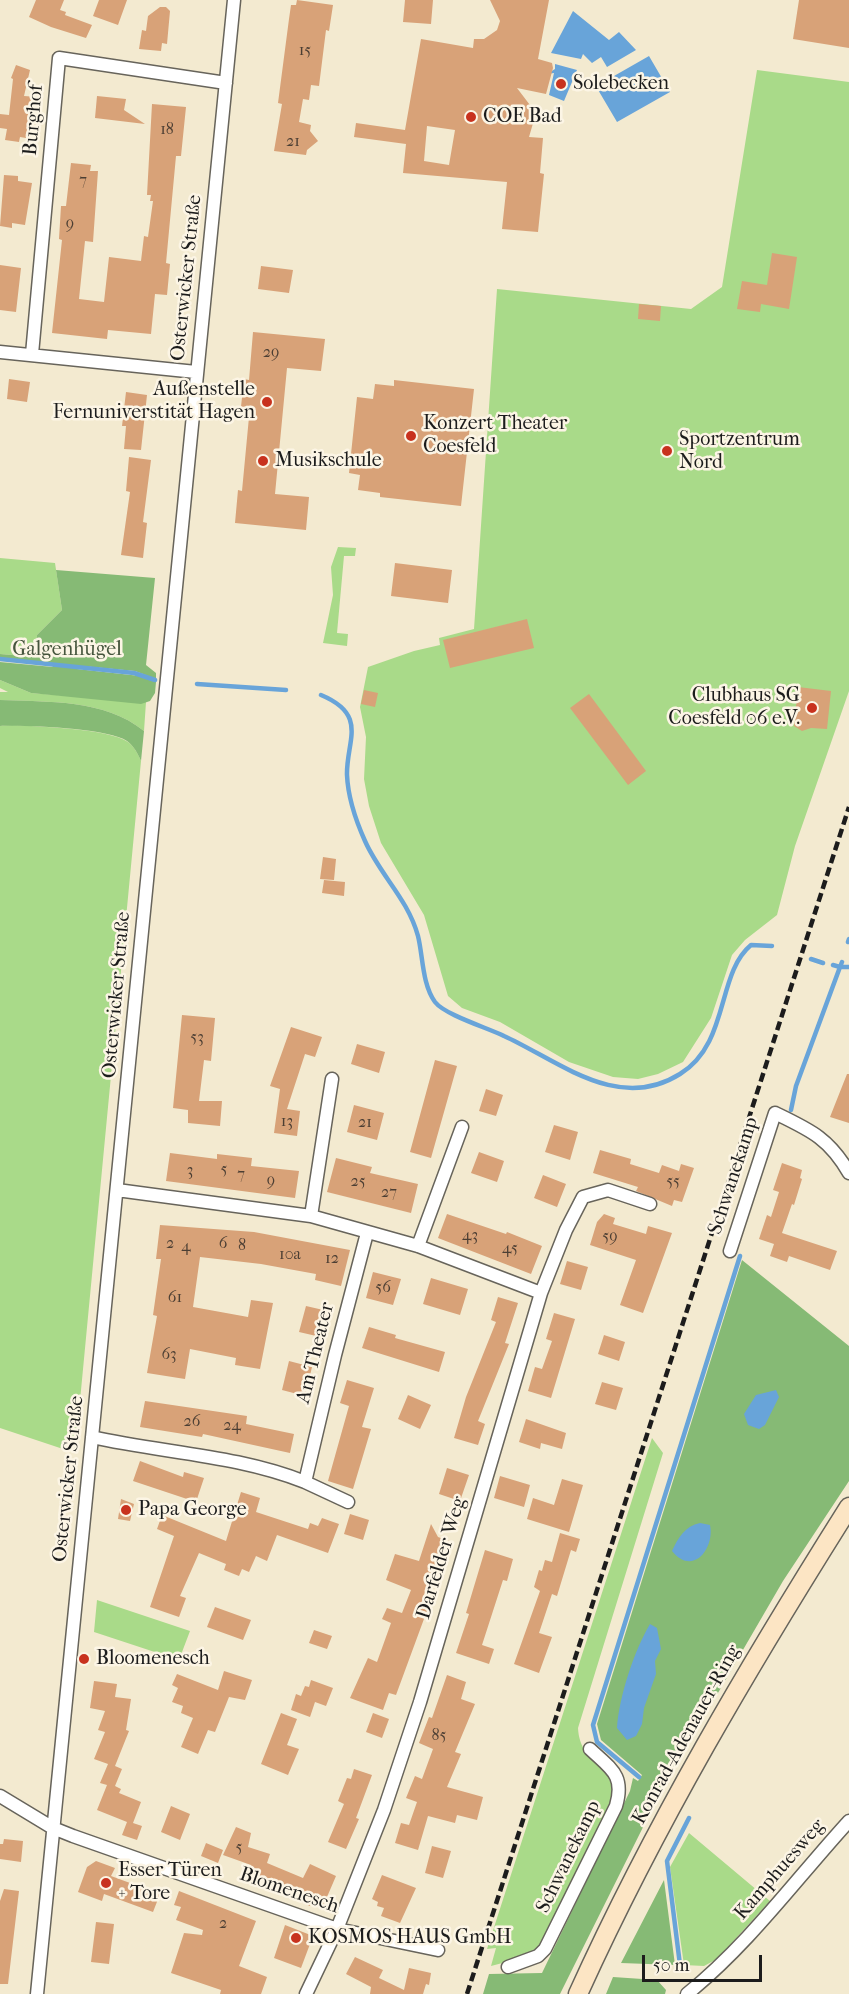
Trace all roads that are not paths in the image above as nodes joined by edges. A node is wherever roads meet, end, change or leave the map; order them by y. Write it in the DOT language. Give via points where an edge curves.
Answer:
graph roads {
  1 [pos="234,0"];
  2 [pos="226,83"];
  3 [pos="0,352"];
  4 [pos="32,354"];
  5 [pos="196,372"];
  6 [pos="332,1079"];
  7 [pos="462,1127"];
  8 [pos="849,1173"];
  9 [pos="117,1190"];
  10 [pos="650,1204"];
  11 [pos="311,1216"];
  12 [pos="367,1233"];
  13 [pos="418,1246"];
  14 [pos="730,1251"];
  15 [pos="542,1293"];
  16 [pos="92,1437"];
  17 [pos="305,1482"];
  18 [pos="348,1502"];
  19 [pos="849,1507"];
  20 [pos="590,1749"];
  21 [pos="0,1796"];
  22 [pos="849,1821"];
  23 [pos="53,1828"];
  24 [pos="337,1929"];
  25 [pos="438,1950"];
  26 [pos="508,1966"];
  27 [pos="37,1994"];
  28 [pos="306,1994"];
  29 [pos="578,1994"];
  30 [pos="687,1994"];
  1 -- 2 [label="street, Osterwicker Straße"];
  2 -- 4 [label="street, Burghof" via="59,58"];
  2 -- 5 [label="street, Osterwicker Straße"];
  3 -- 4 [label="street"];
  4 -- 5 [label="street"];
  5 -- 9 [label="street, Osterwicker Straße"];
  6 -- 11 [label="street"];
  7 -- 13 [label="street"];
  8 -- 14 [label="street, Schwanekamp" via="826,1141 775,1113"];
  9 -- 11 [label="street"];
  9 -- 16 [label="street, Osterwicker Straße"];
  10 -- 15 [label="street, Darfelder Weg" via="608,1190 583,1197"];
  11 -- 12 [label="street"];
  12 -- 13 [label="street"];
  12 -- 17 [label="street, Am Theater"];
  13 -- 15 [label="street"];
  15 -- 24 [label="street, Darfelder Weg" via="420,1702 384,1810"];
  16 -- 17 [label="street" via="222,1459"];
  16 -- 23 [label="street, Osterwicker Straße"];
  17 -- 18 [label="street"];
  19 -- 29 [label="main road, Konrad-Adenauer-Ring" via="692,1765"];
  20 -- 26 [label="street, Schwanekamp" via="617,1776 620,1791 616,1806 545,1949 538,1956"];
  21 -- 23 [label="street, Blomenesch"];
  22 -- 30 [label="street, Kamphuesweg" via="738,1948"];
  23 -- 24 [label="street, Blomenesch"];
  23 -- 27 [label="street, Osterwicker Straße"];
  24 -- 25 [label="street, Blomenesch"];
  24 -- 28 [label="street, Darfelder Weg"];
}
